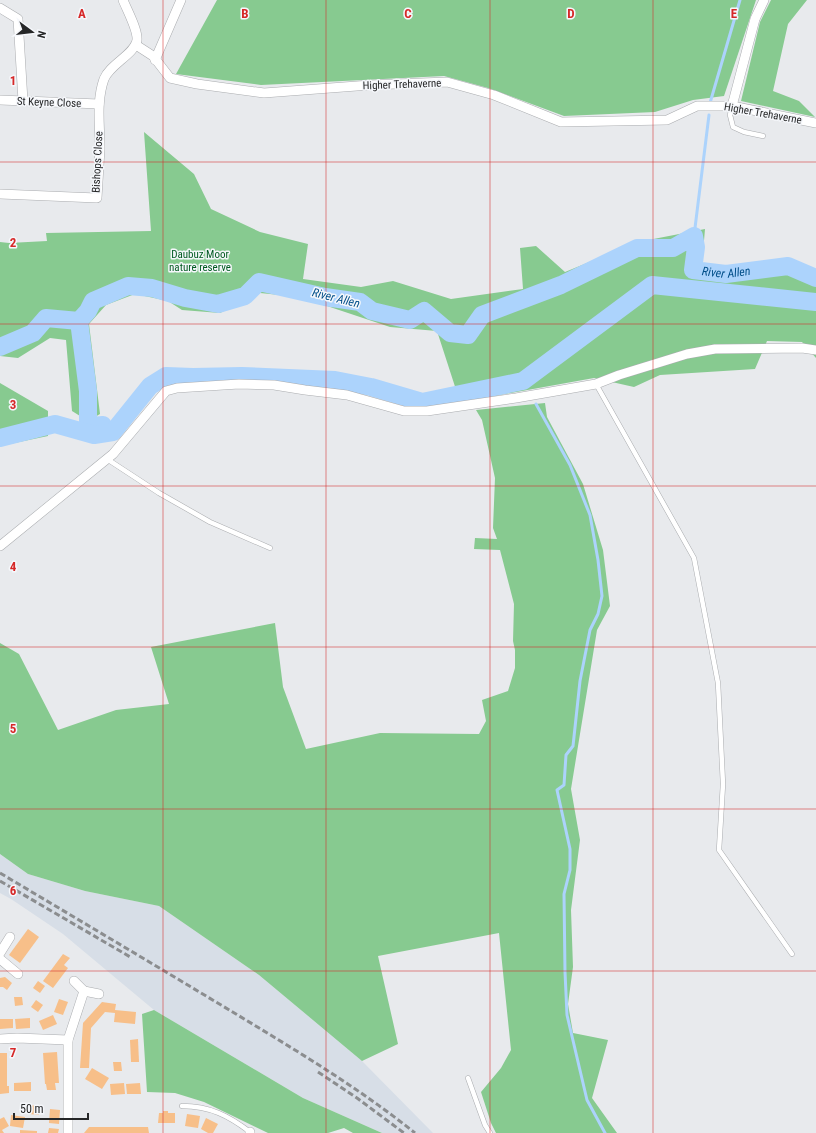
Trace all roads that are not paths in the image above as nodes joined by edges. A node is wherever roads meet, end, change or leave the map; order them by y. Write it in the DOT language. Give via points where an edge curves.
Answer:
graph roads {
  1 [pos="123,0"];
  2 [pos="182,0"];
  3 [pos="764,0"];
  4 [pos="0,8"];
  5 [pos="136,45"];
  6 [pos="155,60"];
  7 [pos="0,100"];
  8 [pos="23,101"];
  9 [pos="99,104"];
  10 [pos="732,106"];
  11 [pos="816,123"];
  12 [pos="763,136"];
  13 [pos="0,194"];
  14 [pos="816,350"];
  15 [pos="596,384"];
  16 [pos="107,459"];
  17 [pos="0,546"];
  18 [pos="270,548"];
  19 [pos="10,937"];
  20 [pos="0,953"];
  21 [pos="792,954"];
  22 [pos="0,959"];
  23 [pos="18,974"];
  24 [pos="74,981"];
  25 [pos="84,991"];
  26 [pos="99,994"];
  27 [pos="0,1039"];
  28 [pos="68,1040"];
  29 [pos="468,1078"];
  30 [pos="182,1106"];
  31 [pos="250,1132"];
  32 [pos="68,1133"];
  33 [pos="490,1133"];
  1 -- 5 [label="street" via="136,32"];
  2 -- 6 [label="street"];
  3 -- 10 [label="street" via="755,19"];
  4 -- 8 [label="street" via="18,18"];
  5 -- 6 [label="street, Higher Trehaverne"];
  5 -- 9 [label="street, Bishops Close" via="111,67 100,90"];
  6 -- 10 [label="street, Higher Trehaverne" via="170,78 264,93 447,82 494,95 560,122 666,120 697,106"];
  7 -- 8 [label="street, St Keyne Close"];
  8 -- 9 [label="street, St Keyne Close"];
  9 -- 13 [label="street, Bishops Close" via="97,198"];
  10 -- 11 [label="street, Higher Trehaverne"];
  10 -- 12 [label="lane" via="730,115 733,127"];
  14 -- 15 [label="street" via="715,349 687,354"];
  15 -- 16 [label="street" via="419,411 404,411 347,395 274,386 240,384 177,388 166,391"];
  15 -- 21 [label="lane" via="694,558 718,683 723,784 719,850"];
  16 -- 17 [label="street"];
  16 -- 18 [label="lane" via="210,522"];
  19 -- 20 [label="street"];
  22 -- 23 [label="street"];
  24 -- 25 [label="street"];
  25 -- 26 [label="street"];
  25 -- 28 [label="street"];
  27 -- 28 [label="street"];
  28 -- 32 [label="street"];
  29 -- 33 [label="lane"];
  30 -- 31 [label="lane" via="212,1110"];
}
